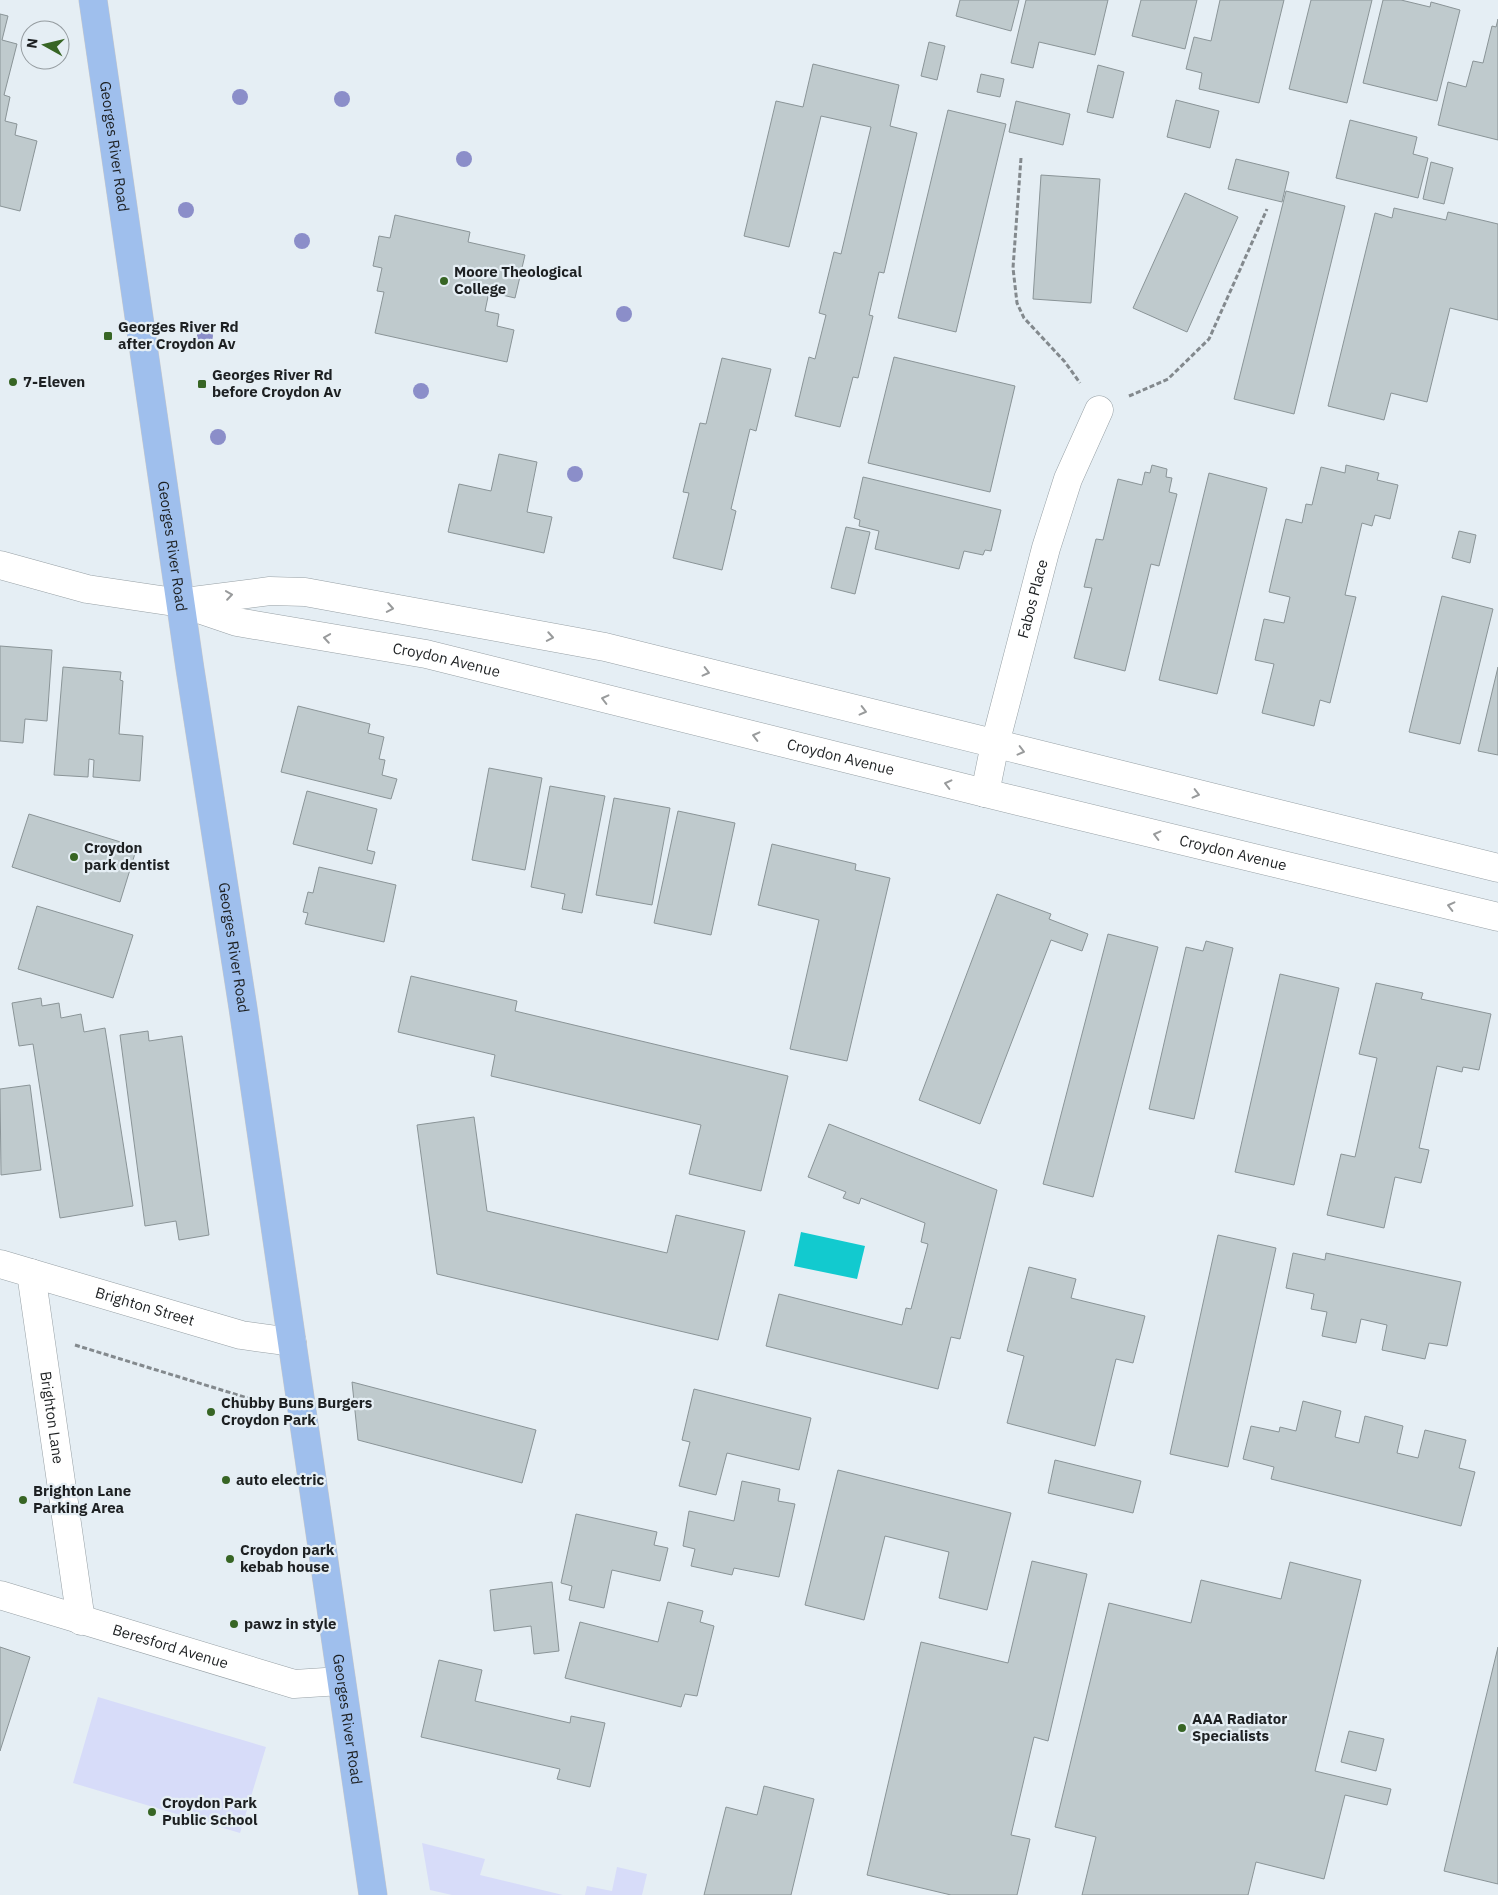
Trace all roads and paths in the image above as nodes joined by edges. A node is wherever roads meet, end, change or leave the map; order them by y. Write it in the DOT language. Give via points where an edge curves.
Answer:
graph roads {
  1 [pos="93,0"];
  2 [pos="1021,158"];
  3 [pos="1267,210"];
  4 [pos="1098,410"];
  5 [pos="0,565"];
  6 [pos="181,602"];
  7 [pos="995,744"];
  8 [pos="985,793"];
  9 [pos="1498,868"];
  10 [pos="1498,917"];
  11 [pos="0,1264"];
  12 [pos="31,1273"];
  13 [pos="40,1334"];
  14 [pos="292,1342"];
  15 [pos="252,1399"];
  16 [pos="0,1595"];
  17 [pos="81,1621"];
  18 [pos="342,1681"];
  19 [pos="374,1895"];
  1 -- 6 [label="main road, Georges River Road"];
  2 -- 4 [label="path" via="1014,268 1017,303 1024,318 1066,362"];
  3 -- 4 [label="path" via="1209,339 1168,379"];
  4 -- 7 [label="street, Fabos Place" via="1068,479 1046,548"];
  5 -- 6 [label="street, Croydon Avenue" via="88,589"];
  6 -- 7 [label="street, Croydon Avenue, one-way" via="270,591 305,592 605,647"];
  8 -- 6 [label="street, Croydon Avenue, one-way" via="426,654 236,622"];
  6 -- 14 [label="main road, Georges River Road"];
  7 -- 8 [label="street, Fabos Place"];
  7 -- 9 [label="street, Croydon Avenue, one-way"];
  10 -- 8 [label="street, Croydon Avenue, one-way"];
  11 -- 12 [label="street, Brighton Street"];
  12 -- 13 [label="street, Brighton Lane"];
  12 -- 14 [label="street, Brighton Street" via="242,1334"];
  13 -- 15 [label="path"];
  13 -- 17 [label="street, Brighton Lane"];
  14 -- 18 [label="main road, Georges River Road"];
  16 -- 17 [label="street, Beresford Avenue"];
  17 -- 18 [label="street, Beresford Avenue" via="294,1684"];
  18 -- 19 [label="main road, Georges River Road"];
}
